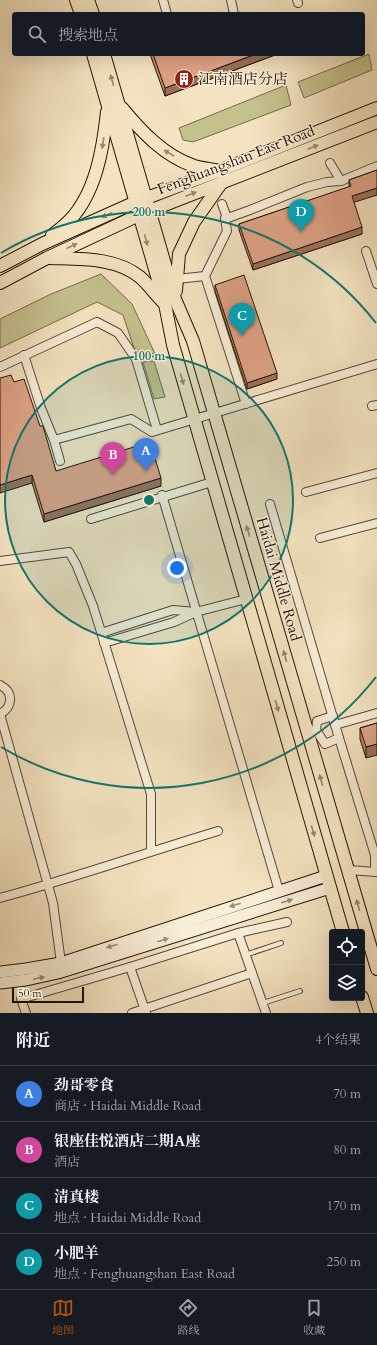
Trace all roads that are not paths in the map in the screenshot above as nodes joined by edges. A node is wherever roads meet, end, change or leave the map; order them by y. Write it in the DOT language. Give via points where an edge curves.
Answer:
graph roads {
  1 [pos="76,0"];
  2 [pos="88,0"];
  3 [pos="163,0"];
  4 [pos="231,0"];
  5 [pos="79,12"];
  6 [pos="91,12"];
  7 [pos="166,12"];
  8 [pos="234,12"];
  9 [pos="93,56"];
  10 [pos="104,56"];
  11 [pos="113,104"];
  12 [pos="377,108"];
  13 [pos="377,122"];
  14 [pos="330,163"];
  15 [pos="377,166"];
  16 [pos="220,177"];
  17 [pos="341,181"];
  18 [pos="141,200"];
  19 [pos="222,204"];
  20 [pos="144,213"];
  21 [pos="225,219"];
  22 [pos="42,244"];
  23 [pos="366,250"];
  24 [pos="47,258"];
  25 [pos="0,266"];
  26 [pos="205,276"];
  27 [pos="177,279"];
  28 [pos="0,283"];
  29 [pos="377,284"];
  30 [pos="170,301"];
  31 [pos="24,355"];
  32 [pos="377,364"];
  33 [pos="0,367"];
  34 [pos="246,404"];
  35 [pos="213,414"];
  36 [pos="194,420"];
  37 [pos="158,430"];
  38 [pos="54,440"];
  39 [pos="60,461"];
  40 [pos="377,473"];
  41 [pos="212,482"];
  42 [pos="306,492"];
  43 [pos="162,495"];
  44 [pos="270,504"];
  45 [pos="91,519"];
  46 [pos="377,523"];
  47 [pos="320,538"];
  48 [pos="0,561"];
  49 [pos="246,599"];
  50 [pos="196,612"];
  51 [pos="101,632"];
  52 [pos="104,643"];
  53 [pos="0,685"];
  54 [pos="377,713"];
  55 [pos="0,714"];
  56 [pos="333,716"];
  57 [pos="335,725"];
  58 [pos="312,731"];
  59 [pos="339,738"];
  60 [pos="218,830"];
  61 [pos="151,851"];
  62 [pos="348,870"];
  63 [pos="376,872"];
  64 [pos="326,876"];
  65 [pos="48,885"];
  66 [pos="330,888"];
  67 [pos="279,891"];
  68 [pos="0,898"];
  69 [pos="287,922"];
  70 [pos="342,929"];
  71 [pos="238,933"];
  72 [pos="280,943"];
  73 [pos="245,955"];
  74 [pos="61,963"];
  75 [pos="130,967"];
  76 [pos="377,970"];
  77 [pos="0,972"];
  78 [pos="252,973"];
  79 [pos="0,983"];
  80 [pos="300,991"];
  81 [pos="363,1001"];
  82 [pos="262,1003"];
  83 [pos="146,1011"];
  84 [pos="26,1013"];
  85 [pos="132,1013"];
  86 [pos="266,1013"];
  87 [pos="367,1013"];
  1 -- 5 [label="main road"];
  2 -- 6 [label="main road"];
  3 -- 7 [label="street"];
  4 -- 8 [label="street"];
  9 -- 11 [label="main road"];
  11 -- 10 [label="main road, one-way"];
  16 -- 11 [label="main road, one-way" via="163,149"];
  11 -- 18 [label="main road, Haidai Middle Road"];
  11 -- 22 [label="main road, one-way" via="103,145 84,201 69,220"];
  12 -- 16 [label="main road, Fenghuangshan East Road"];
  16 -- 13 [label="main road, Fenghuangshan East Road, one-way"];
  14 -- 17 [label="street"];
  15 -- 17 [label="street"];
  16 -- 18 [label="main road, Fenghuangshan East Road"];
  20 -- 16 [label="main road, Fenghuangshan East Road, one-way"];
  16 -- 27 [label="main road" via="179,254"];
  17 -- 21 [label="street" via="307,187"];
  18 -- 20 [label="main road, Haidai Middle Road"];
  18 -- 22 [label="main road, Fenghuangshan East Road, one-way"];
  19 -- 21 [label="street"];
  24 -- 20 [label="main road, Fenghuangshan East Road, one-way"];
  20 -- 30 [label="main road, Haidai Middle Road"];
  21 -- 26 [label="street" via="227,231"];
  22 -- 25 [label="main road, Fenghuangshan East Road"];
  23 -- 29 [label="street"];
  24 -- 28 [label="main road, Fenghuangshan East Road"];
  24 -- 30 [label="main road" via="91,259 122,267 140,277"];
  26 -- 27 [label="street"];
  26 -- 34 [label="street"];
  27 -- 30 [label="main road"];
  30 -- 35 [label="main road, Haidai Middle Road" via="193,341"];
  30 -- 36 [label="main road, Haidai Middle Road, one-way" via="172,345"];
  31 -- 33 [label="street"];
  31 -- 37 [label="street" via="97,322 118,333 136,359"];
  31 -- 38 [label="street"];
  32 -- 34 [label="street"];
  34 -- 35 [label="street"];
  35 -- 36 [label="street"];
  58 -- 35 [label="main road, Haidai Middle Road, one-way"];
  36 -- 37 [label="street"];
  36 -- 41 [label="main road, Haidai Middle Road"];
  37 -- 38 [label="street" via="152,432 131,419"];
  38 -- 39 [label="street"];
  40 -- 42 [label="street"];
  41 -- 45 [label="street"];
  41 -- 49 [label="main road, Haidai Middle Road"];
  43 -- 50 [label="street"];
  44 -- 56 [label="street"];
  46 -- 47 [label="street"];
  48 -- 51 [label="street" via="69,552 76,564"];
  49 -- 50 [label="street"];
  49 -- 64 [label="main road, Haidai Middle Road, one-way"];
  50 -- 51 [label="street" via="173,610"];
  50 -- 52 [label="street" via="174,622"];
  50 -- 67 [label="street"];
  51 -- 52 [label="street"];
  52 -- 61 [label="street" via="151,794"];
  53 -- 55 [label="street" via="6,689 10,698 8,708"];
  54 -- 57 [label="street"];
  55 -- 65 [label="street"];
  56 -- 57 [label="street"];
  56 -- 58 [label="street" via="317,721"];
  57 -- 59 [label="street"];
  58 -- 59 [label="street" via="325,744"];
  62 -- 58 [label="main road, Haidai Middle Road, one-way"];
  59 -- 63 [label="street" via="375,855"];
  60 -- 61 [label="street"];
  61 -- 65 [label="street"];
  62 -- 63 [label="street"];
  76 -- 62 [label="main road, Haidai Middle Road, one-way"];
  64 -- 66 [label="main road, Haidai Middle Road"];
  64 -- 67 [label="street"];
  65 -- 68 [label="street"];
  65 -- 74 [label="street"];
  66 -- 70 [label="main road, Haidai Middle Road"];
  79 -- 66 [label="street, one-way" via="58,973"];
  67 -- 74 [label="street, one-way"];
  69 -- 71 [label="street"];
  71 -- 73 [label="street"];
  71 -- 75 [label="street"];
  72 -- 73 [label="lane"];
  73 -- 78 [label="street"];
  74 -- 77 [label="street"];
  75 -- 83 [label="street"];
  75 -- 84 [label="street" via="21,998"];
  78 -- 82 [label="street"];
  78 -- 83 [label="street"];
  80 -- 82 [label="lane"];
  81 -- 87 [label="main road"];
  82 -- 86 [label="street"];
  83 -- 85 [label="street"];
}
